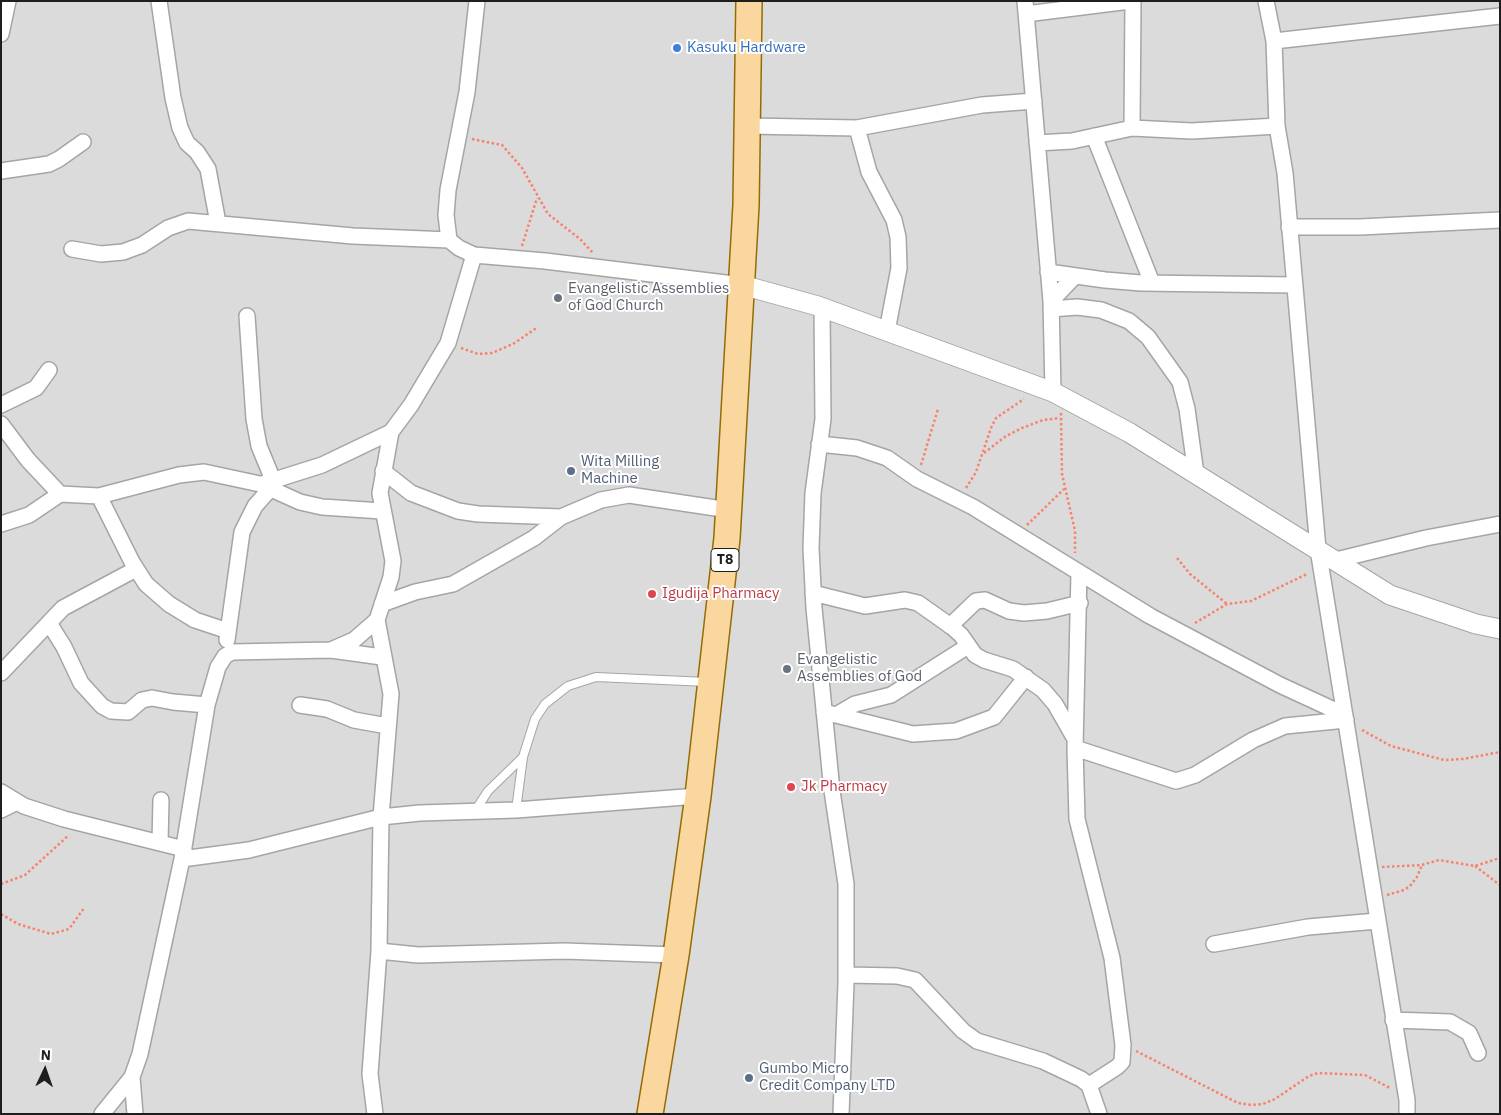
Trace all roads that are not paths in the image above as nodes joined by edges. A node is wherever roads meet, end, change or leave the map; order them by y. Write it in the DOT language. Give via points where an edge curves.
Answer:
graph roads {
  1 [pos="8,1"];
  2 [pos="159,1"];
  3 [pos="477,1"];
  4 [pos="749,1"];
  5 [pos="1132,1"];
  6 [pos="1266,1"];
  7 [pos="1026,8"];
  8 [pos="1500,16"];
  9 [pos="1,34"];
  10 [pos="1274,41"];
  11 [pos="1034,101"];
  12 [pos="748,126"];
  13 [pos="1277,126"];
  14 [pos="857,128"];
  15 [pos="1132,128"];
  16 [pos="1094,136"];
  17 [pos="83,142"];
  18 [pos="1037,143"];
  19 [pos="1,171"];
  20 [pos="1500,220"];
  21 [pos="218,223"];
  22 [pos="1289,227"];
  23 [pos="449,240"];
  24 [pos="72,250"];
  25 [pos="474,255"];
  26 [pos="1048,272"];
  27 [pos="1074,277"];
  28 [pos="1152,283"];
  29 [pos="742,285"];
  30 [pos="1294,285"];
  31 [pos="1051,305"];
  32 [pos="822,308"];
  33 [pos="247,316"];
  34 [pos="887,331"];
  35 [pos="49,370"];
  36 [pos="1051,392"];
  37 [pos="1,404"];
  38 [pos="1,424"];
  39 [pos="391,432"];
  40 [pos="819,444"];
  41 [pos="383,471"];
  42 [pos="1196,474"];
  43 [pos="268,485"];
  44 [pos="60,494"];
  45 [pos="99,496"];
  46 [pos="729,510"];
  47 [pos="382,511"];
  48 [pos="561,517"];
  49 [pos="1,524"];
  50 [pos="1500,524"];
  51 [pos="1326,559"];
  52 [pos="136,569"];
  53 [pos="1079,572"];
  54 [pos="391,577"];
  55 [pos="414,592"];
  56 [pos="813,593"];
  57 [pos="1080,603"];
  58 [pos="382,604"];
  59 [pos="377,620"];
  60 [pos="49,623"];
  61 [pos="950,626"];
  62 [pos="1500,629"];
  63 [pos="228,632"];
  64 [pos="968,646"];
  65 [pos="331,650"];
  66 [pos="225,656"];
  67 [pos="382,657"];
  68 [pos="1,673"];
  69 [pos="1026,677"];
  70 [pos="712,683"];
  71 [pos="208,705"];
  72 [pos="300,705"];
  73 [pos="830,714"];
  74 [pos="1345,718"];
  75 [pos="387,726"];
  76 [pos="1075,744"];
  77 [pos="523,757"];
  78 [pos="1,792"];
  79 [pos="698,796"];
  80 [pos="161,800"];
  81 [pos="17,802"];
  82 [pos="1,810"];
  83 [pos="516,810"];
  84 [pos="474,813"];
  85 [pos="381,817"];
  86 [pos="160,843"];
  87 [pos="183,854"];
  88 [pos="1378,921"];
  89 [pos="1214,944"];
  90 [pos="379,951"];
  91 [pos="676,955"];
  92 [pos="846,975"];
  93 [pos="1393,1020"];
  94 [pos="1478,1053"];
  95 [pos="132,1077"];
  96 [pos="1089,1085"];
  97 [pos="1407,1107"];
  98 [pos="102,1114"];
  99 [pos="135,1114"];
  100 [pos="374,1114"];
  101 [pos="650,1114"];
  102 [pos="841,1114"];
  103 [pos="1099,1114"];
  1 -- 9 [label="street"];
  2 -- 21 [label="street" via="180,128 187,143 208,169"];
  3 -- 23 [label="street" via="467,92 448,190 446,221"];
  4 -- 12 [label="main road, T8"];
  5 -- 7 [label="street"];
  5 -- 15 [label="street"];
  6 -- 10 [label="street"];
  7 -- 11 [label="street"];
  8 -- 10 [label="street"];
  10 -- 13 [label="street"];
  11 -- 14 [label="street" via="982,105"];
  11 -- 18 [label="street"];
  12 -- 14 [label="street"];
  12 -- 29 [label="main road, T8"];
  13 -- 15 [label="street" via="1192,131"];
  13 -- 22 [label="street"];
  14 -- 34 [label="street" via="869,172 894,220 898,237 899,268"];
  15 -- 16 [label="street"];
  16 -- 18 [label="street"];
  16 -- 28 [label="street"];
  17 -- 19 [label="street" via="48,164"];
  18 -- 26 [label="street"];
  20 -- 22 [label="street"];
  21 -- 23 [label="street" via="353,236"];
  21 -- 24 [label="street" via="188,221 177,224 142,245 112,254"];
  22 -- 30 [label="street"];
  23 -- 25 [label="street"];
  25 -- 29 [label="street"];
  25 -- 39 [label="street" via="448,343"];
  26 -- 27 [label="street"];
  26 -- 31 [label="street"];
  27 -- 28 [label="street"];
  27 -- 31 [label="street"];
  28 -- 30 [label="street"];
  29 -- 32 [label="street"];
  29 -- 46 [label="main road, T8"];
  30 -- 51 [label="street"];
  31 -- 36 [label="street"];
  31 -- 42 [label="street" via="1101,310 1129,321 1148,337 1180,382"];
  32 -- 34 [label="street"];
  32 -- 40 [label="street" via="823,419"];
  33 -- 43 [label="street" via="254,419"];
  34 -- 36 [label="street"];
  35 -- 37 [label="street" via="36,388"];
  36 -- 42 [label="street" via="1130,433"];
  38 -- 44 [label="street" via="28,460"];
  39 -- 41 [label="street"];
  39 -- 43 [label="street" via="322,465"];
  40 -- 53 [label="street" via="858,448 887,458 917,479"];
  40 -- 56 [label="street" via="813,492"];
  41 -- 47 [label="street"];
  41 -- 48 [label="street" via="412,493 458,511"];
  42 -- 51 [label="street"];
  43 -- 45 [label="street" via="191,472"];
  43 -- 47 [label="street" via="300,502 322,507"];
  43 -- 63 [label="street" via="242,532"];
  44 -- 45 [label="street"];
  44 -- 49 [label="street" via="29,515"];
  45 -- 52 [label="street"];
  46 -- 48 [label="street" via="630,495 601,500"];
  46 -- 70 [label="main road, T8"];
  47 -- 54 [label="street" via="393,561"];
  48 -- 55 [label="street" via="534,538 476,573 453,584"];
  50 -- 51 [label="street"];
  51 -- 62 [label="street" via="1390,595"];
  51 -- 74 [label="street"];
  52 -- 60 [label="street" via="63,608"];
  52 -- 63 [label="street" via="146,584 169,604 195,620"];
  53 -- 57 [label="street"];
  53 -- 74 [label="street" via="1182,633"];
  54 -- 55 [label="street"];
  54 -- 58 [label="street"];
  55 -- 58 [label="street"];
  56 -- 61 [label="street" via="865,606 913,601"];
  56 -- 73 [label="street"];
  57 -- 61 [label="street" via="1024,613 1009,611 985,600 976,601"];
  57 -- 76 [label="street"];
  58 -- 59 [label="street"];
  59 -- 65 [label="street" via="354,640"];
  59 -- 67 [label="street"];
  60 -- 68 [label="street"];
  60 -- 71 [label="street" via="64,646 80,683 107,708 128,712 142,700 152,698"];
  61 -- 64 [label="street"];
  63 -- 66 [label="street"];
  64 -- 69 [label="street" via="984,660 1013,669"];
  64 -- 73 [label="street" via="891,695"];
  65 -- 66 [label="street" via="240,651"];
  65 -- 67 [label="street"];
  66 -- 71 [label="street" via="218,667"];
  67 -- 75 [label="street" via="391,694"];
  69 -- 73 [label="street" via="994,716 956,731 912,734"];
  69 -- 76 [label="street" via="1055,704"];
  70 -- 77 [label="lane" via="596,677 568,686 545,704 536,719"];
  70 -- 79 [label="main road, T8"];
  71 -- 87 [label="street"];
  72 -- 75 [label="street"];
  73 -- 92 [label="street" via="832,790 846,884"];
  74 -- 76 [label="street" via="1285,726 1253,740 1195,775 1176,781"];
  74 -- 88 [label="street"];
  75 -- 85 [label="street"];
  76 -- 96 [label="street" via="1077,819 1112,958 1123,1045 1122,1062"];
  77 -- 83 [label="lane"];
  77 -- 84 [label="lane" via="488,791"];
  78 -- 81 [label="street"];
  79 -- 83 [label="street"];
  79 -- 91 [label="main road, T8"];
  80 -- 86 [label="street"];
  81 -- 82 [label="street"];
  81 -- 86 [label="street" via="84,824"];
  83 -- 84 [label="street"];
  84 -- 85 [label="street"];
  85 -- 87 [label="street" via="249,850"];
  85 -- 90 [label="street"];
  86 -- 87 [label="street"];
  87 -- 95 [label="street" via="140,1054"];
  88 -- 89 [label="street" via="1308,927"];
  88 -- 93 [label="street"];
  90 -- 91 [label="street" via="418,955 564,951"];
  90 -- 100 [label="street" via="370,1074"];
  91 -- 101 [label="main road, T8"];
  92 -- 96 [label="street" via="897,976 915,980 963,1031 977,1041 1044,1061"];
  92 -- 102 [label="street"];
  93 -- 94 [label="street" via="1450,1022 1469,1034"];
  93 -- 97 [label="street"];
  95 -- 98 [label="street"];
  95 -- 99 [label="street"];
  96 -- 103 [label="street"];
}
